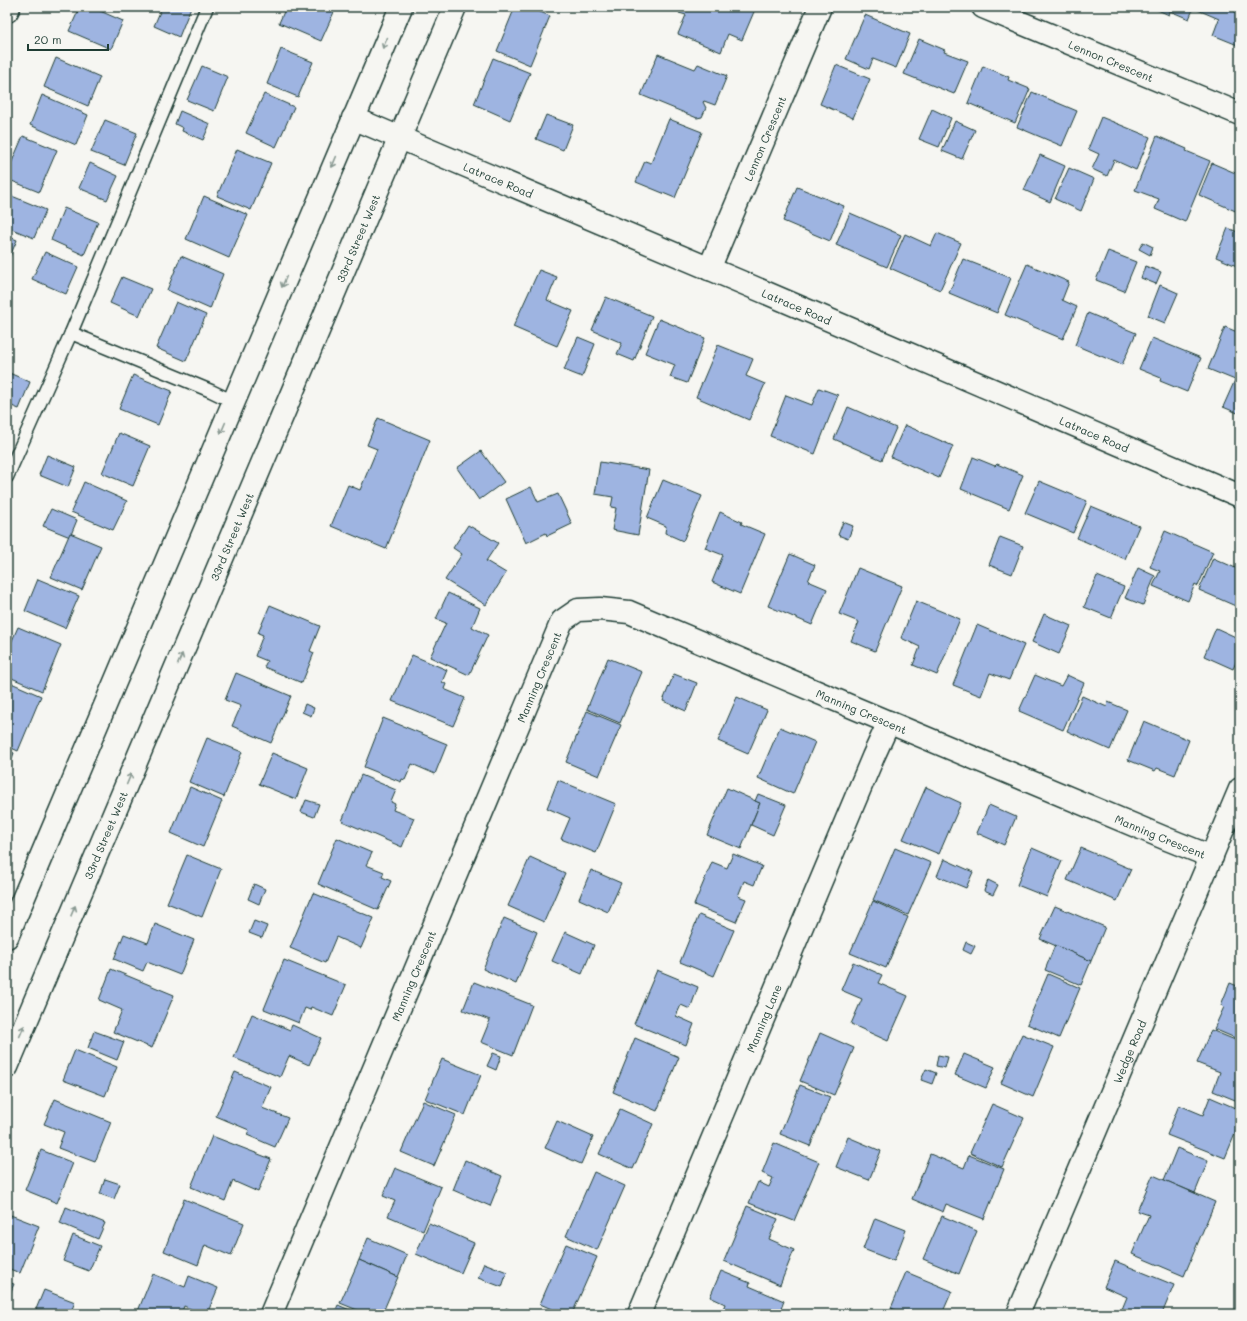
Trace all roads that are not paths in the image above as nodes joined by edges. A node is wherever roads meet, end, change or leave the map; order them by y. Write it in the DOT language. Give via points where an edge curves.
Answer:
graph roads {
  1 [pos="9,7"];
  2 [pos="207,7"];
  3 [pos="401,7"];
  4 [pos="455,7"];
  5 [pos="820,7"];
  6 [pos="983,7"];
  7 [pos="7,11"];
  8 [pos="1240,114"];
  9 [pos="352,118"];
  10 [pos="400,138"];
  11 [pos="709,269"];
  12 [pos="71,333"];
  13 [pos="234,402"];
  14 [pos="7,477"];
  15 [pos="1240,496"];
  16 [pos="889,722"];
  17 [pos="1240,789"];
  18 [pos="1212,857"];
  19 [pos="7,937"];
  20 [pos="7,1067"];
  21 [pos="271,1314"];
  22 [pos="639,1314"];
  23 [pos="1018,1314"];
  1 -- 7 [label="street"];
  2 -- 12 [label="lane"];
  3 -- 9 [label="street, one-way"];
  4 -- 10 [label="street, 33rd Street West"];
  5 -- 11 [label="street, Lennon Crescent"];
  6 -- 8 [label="street, Lennon Crescent"];
  9 -- 10 [label="street, Latrace Road"];
  9 -- 13 [label="street, one-way"];
  10 -- 11 [label="street, Latrace Road"];
  20 -- 10 [label="street, 33rd Street West, one-way"];
  11 -- 15 [label="street, Latrace Road"];
  12 -- 13 [label="lane"];
  12 -- 14 [label="lane"];
  13 -- 19 [label="street, one-way"];
  16 -- 18 [label="street, Manning Crescent"];
  16 -- 21 [label="street, Manning Crescent" via="629,612 578,610 562,621"];
  16 -- 22 [label="street, Manning Lane"];
  17 -- 18 [label="street, Wedge Road"];
  18 -- 23 [label="street, Wedge Road"];
}
